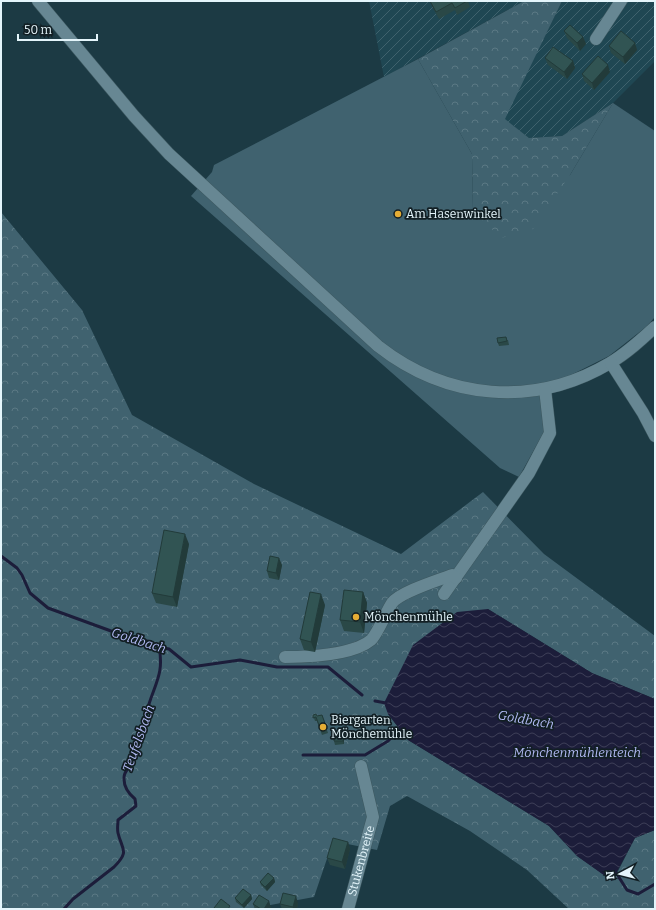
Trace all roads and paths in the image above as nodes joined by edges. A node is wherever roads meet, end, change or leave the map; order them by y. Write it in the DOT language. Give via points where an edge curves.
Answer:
graph roads {
  1 [pos="38,1"];
  2 [pos="622,1"];
  3 [pos="596,39"];
  4 [pos="655,327"];
  5 [pos="611,363"];
  6 [pos="545,389"];
  7 [pos="649,413"];
  8 [pos="655,436"];
  9 [pos="456,578"];
  10 [pos="444,594"];
  11 [pos="285,658"];
  12 [pos="361,766"];
  13 [pos="348,909"];
  1 -- 6 [label="street" via="169,154 390,355 429,377 469,389 513,392"];
  2 -- 3 [label="street"];
  4 -- 5 [label="street"];
  5 -- 6 [label="street" via="572,381"];
  5 -- 7 [label="street"];
  6 -- 9 [label="street" via="550,433 529,473"];
  7 -- 8 [label="street"];
  9 -- 10 [label="street"];
  9 -- 11 [label="street" via="452,576 424,584 393,602 372,640 322,657"];
  12 -- 13 [label="street, Stukenbreite" via="373,817"];
}
